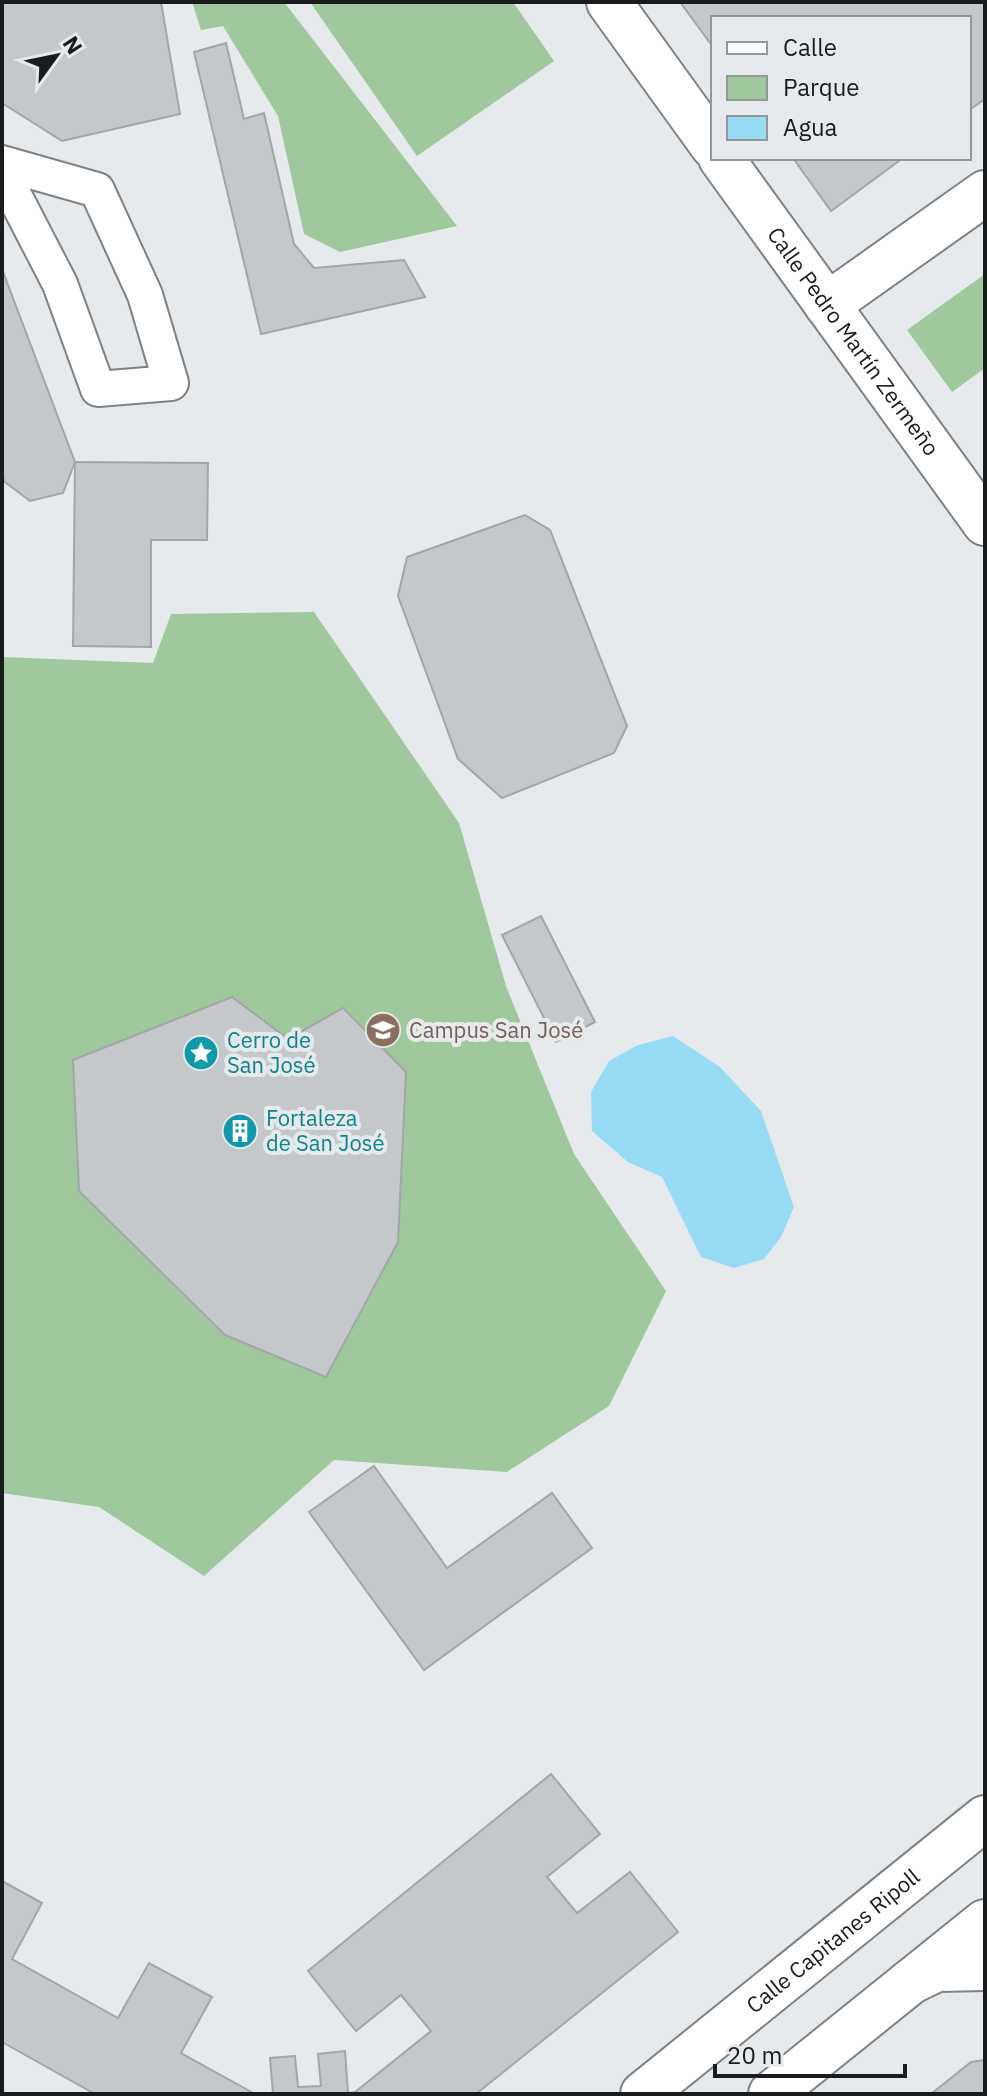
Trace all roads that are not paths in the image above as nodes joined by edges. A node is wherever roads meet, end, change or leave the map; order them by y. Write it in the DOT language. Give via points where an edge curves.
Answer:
graph roads {
  1 [pos="609,2"];
  2 [pos="711,143"];
  3 [pos="722,160"];
  4 [pos="2,163"];
  5 [pos="2,172"];
  6 [pos="985,193"];
  7 [pos="827,305"];
  8 [pos="985,523"];
  9 [pos="985,1818"];
  10 [pos="985,1922"];
  11 [pos="985,1968"];
  12 [pos="910,1982"];
  13 [pos="643,2094"];
  14 [pos="771,2094"];
  1 -- 2 [label="street"];
  3 -- 7 [label="street, Calle Pedro Martín Zermeño"];
  4 -- 5 [label="lane" via="97,190 145,295 171,383 98,389 60,284"];
  6 -- 7 [label="street"];
  7 -- 8 [label="street, Calle Pedro Martín Zermeño"];
  9 -- 13 [label="street, Calle Capitanes Ripoll"];
  10 -- 12 [label="street"];
  11 -- 12 [label="street" via="937,1969"];
  12 -- 14 [label="street"];
}
